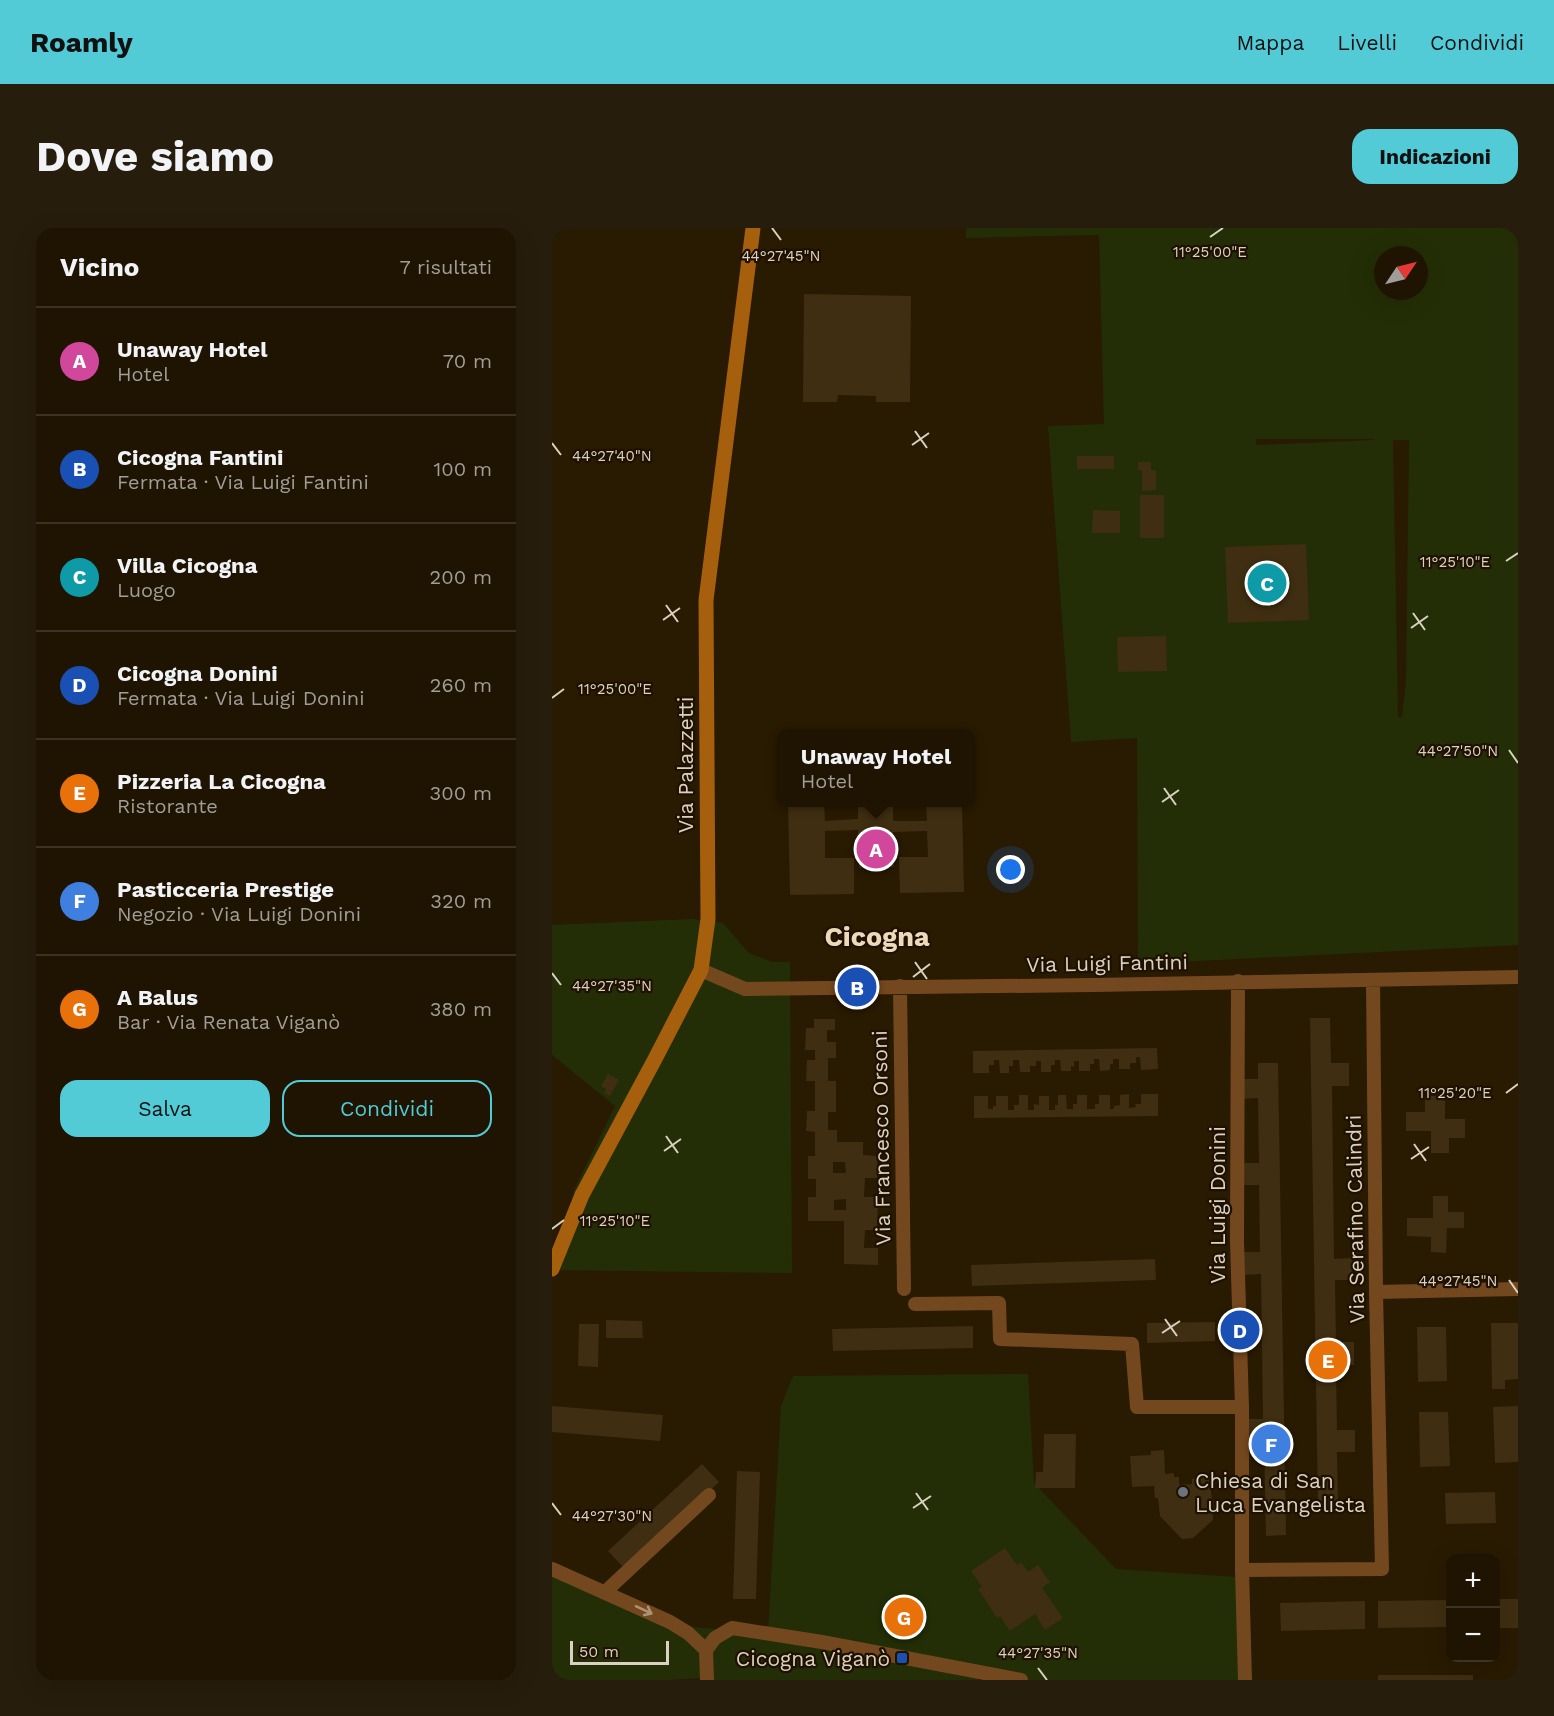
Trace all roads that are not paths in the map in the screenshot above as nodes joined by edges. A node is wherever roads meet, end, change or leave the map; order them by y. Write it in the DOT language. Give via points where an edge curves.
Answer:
graph roads {
  1 [pos="753,228"];
  2 [pos="700,970"];
  3 [pos="1518,977"];
  4 [pos="1373,980"];
  5 [pos="1238,981"];
  6 [pos="900,986"];
  7 [pos="552,1269"];
  8 [pos="904,1289"];
  9 [pos="1518,1289"];
  10 [pos="1376,1292"];
  11 [pos="915,1304"];
  12 [pos="1242,1407"];
  13 [pos="709,1495"];
  14 [pos="552,1569"];
  15 [pos="1242,1570"];
  16 [pos="605,1592"];
  17 [pos="706,1650"];
  18 [pos="707,1680"];
  19 [pos="1021,1680"];
  20 [pos="1245,1680"];
  1 -- 2 [label="main road, Via Palazzetti" via="706,600 708,919"];
  2 -- 6 [label="street, Via Luigi Fantini" via="745,989"];
  2 -- 7 [label="main road, Via Palazzetti" via="582,1195"];
  3 -- 4 [label="street, Via Luigi Fantini"];
  4 -- 5 [label="street, Via Luigi Fantini"];
  4 -- 10 [label="street, Via Serafino Calindri"];
  5 -- 6 [label="street, Via Luigi Fantini"];
  5 -- 12 [label="street, Via Luigi Donini" via="1237,1241"];
  6 -- 8 [label="street, Via Francesco Orsoni"];
  9 -- 10 [label="street"];
  10 -- 15 [label="street, Via Serafino Calindri" via="1382,1569"];
  11 -- 12 [label="street" via="999,1303 1000,1340 1132,1344 1137,1407"];
  12 -- 15 [label="street, Via Luigi Donini"];
  13 -- 16 [label="street"];
  14 -- 16 [label="street"];
  15 -- 20 [label="street, Via Luigi Donini"];
  16 -- 17 [label="street, one-way" via="670,1622"];
  17 -- 18 [label="street"];
  17 -- 19 [label="street" via="715,1638 732,1628"];
}
